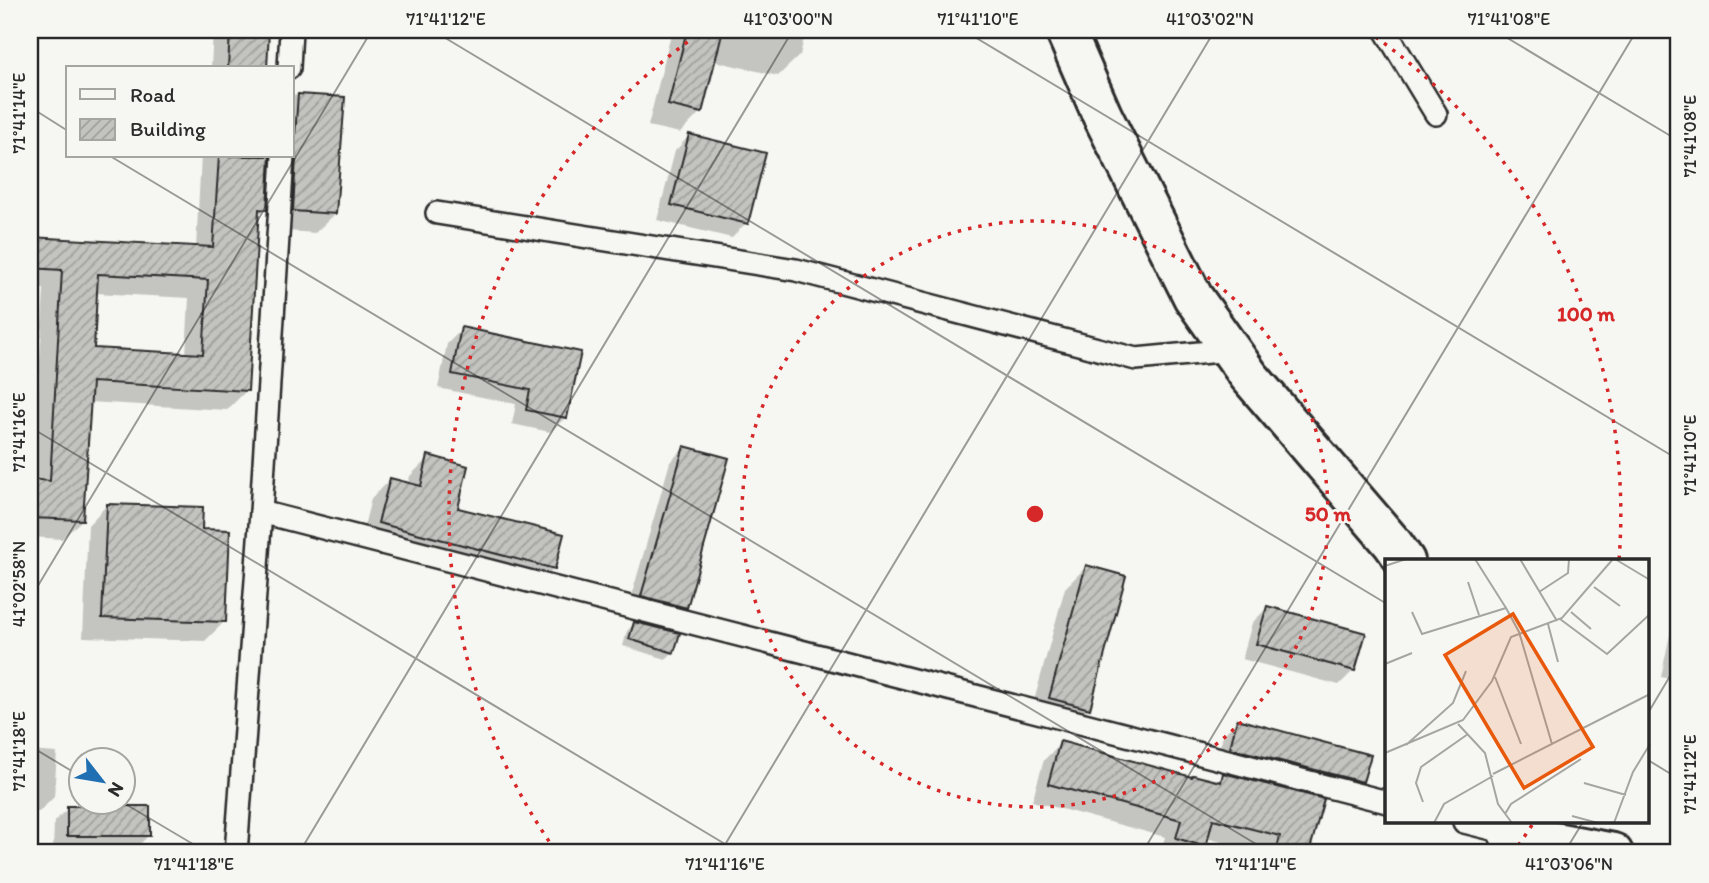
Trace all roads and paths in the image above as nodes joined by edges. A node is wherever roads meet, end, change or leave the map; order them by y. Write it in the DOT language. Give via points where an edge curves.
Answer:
graph roads {
  1 [pos="291,30"];
  2 [pos="1065,30"];
  3 [pos="1385,30"];
  4 [pos="289,66"];
  5 [pos="1436,114"];
  6 [pos="283,158"];
  7 [pos="438,213"];
  8 [pos="1231,350"];
  9 [pos="261,512"];
  10 [pos="1404,559"];
  11 [pos="1385,801"];
  12 [pos="1470,824"];
  13 [pos="1507,836"];
  14 [pos="236,853"];
  15 [pos="1613,853"];
  1 -- 4 [label="lane"];
  2 -- 8 [label="street" via="1194,298"];
  3 -- 5 [label="lane"];
  6 -- 9 [label="lane"];
  7 -- 8 [label="lane" via="796,270 1136,359"];
  8 -- 10 [label="street"];
  9 -- 11 [label="lane"];
  9 -- 14 [label="lane"];
  12 -- 13 [label="lane"];
  13 -- 15 [label="street"];
}
